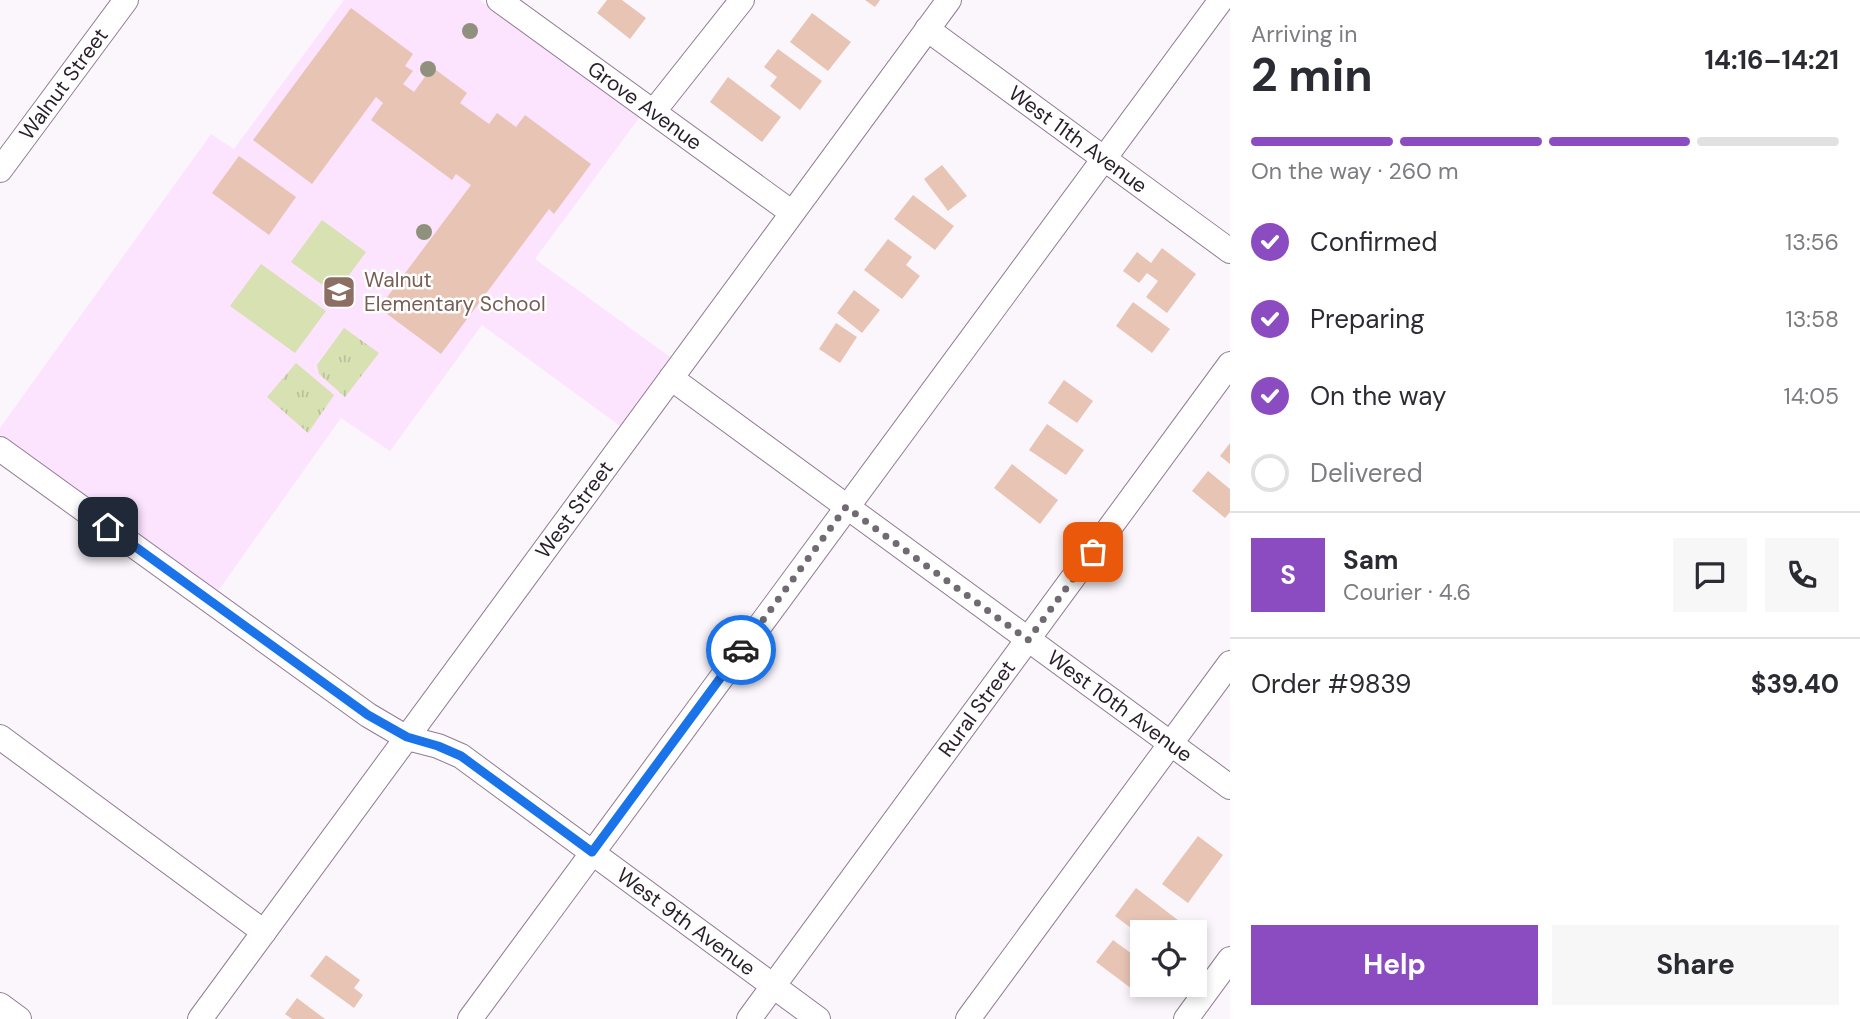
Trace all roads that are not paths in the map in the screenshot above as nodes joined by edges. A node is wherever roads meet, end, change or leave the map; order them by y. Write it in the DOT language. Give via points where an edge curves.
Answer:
graph roads {
  1 [pos="126,0"];
  2 [pos="742,0"];
  3 [pos="949,0"];
  4 [pos="1220,0"];
  5 [pos="515,5"];
  6 [pos="927,29"];
  7 [pos="654,111"];
  8 [pos="1103,159"];
  9 [pos="0,170"];
  10 [pos="791,212"];
  11 [pos="1230,251"];
  12 [pos="1230,364"];
  13 [pos="671,378"];
  14 [pos="0,449"];
  15 [pos="846,507"];
  16 [pos="1028,640"];
  17 [pos="1230,663"];
  18 [pos="0,737"];
  19 [pos="407,737"];
  20 [pos="1170,743"];
  21 [pos="1230,787"];
  22 [pos="592,852"];
  23 [pos="264,932"];
  24 [pos="1230,959"];
  25 [pos="773,986"];
  26 [pos="0,1005"];
  27 [pos="19,1019"];
  28 [pos="200,1019"];
  29 [pos="470,1019"];
  30 [pos="749,1019"];
  31 [pos="818,1019"];
  32 [pos="968,1019"];
  33 [pos="1186,1019"];
  1 -- 9 [label="street, Walnut Street"];
  2 -- 7 [label="street"];
  3 -- 6 [label="street, West Street"];
  4 -- 8 [label="street"];
  5 -- 7 [label="street, Grove Avenue"];
  6 -- 8 [label="street, West 11th Avenue"];
  6 -- 10 [label="street, West Street"];
  7 -- 10 [label="street, Grove Avenue"];
  8 -- 11 [label="street, West 11th Avenue"];
  8 -- 15 [label="street"];
  10 -- 13 [label="street, West Street"];
  12 -- 16 [label="street, Rural Street"];
  13 -- 15 [label="street, West 10th Avenue"];
  13 -- 19 [label="street, West Street"];
  14 -- 19 [label="street, West 9th Avenue" via="368,715"];
  15 -- 16 [label="street, West 10th Avenue"];
  15 -- 22 [label="street"];
  16 -- 20 [label="street, West 10th Avenue"];
  16 -- 25 [label="street, Rural Street"];
  17 -- 20 [label="street"];
  18 -- 23 [label="street"];
  19 -- 22 [label="street, West 9th Avenue" via="461,756"];
  19 -- 23 [label="street, West Street"];
  20 -- 21 [label="street, West 10th Avenue"];
  20 -- 32 [label="street"];
  22 -- 25 [label="street, West 9th Avenue"];
  22 -- 29 [label="street"];
  23 -- 28 [label="street, West Street"];
  24 -- 33 [label="street"];
  25 -- 30 [label="street, Rural Street"];
  25 -- 31 [label="street, West 9th Avenue"];
  26 -- 27 [label="street"];
}
